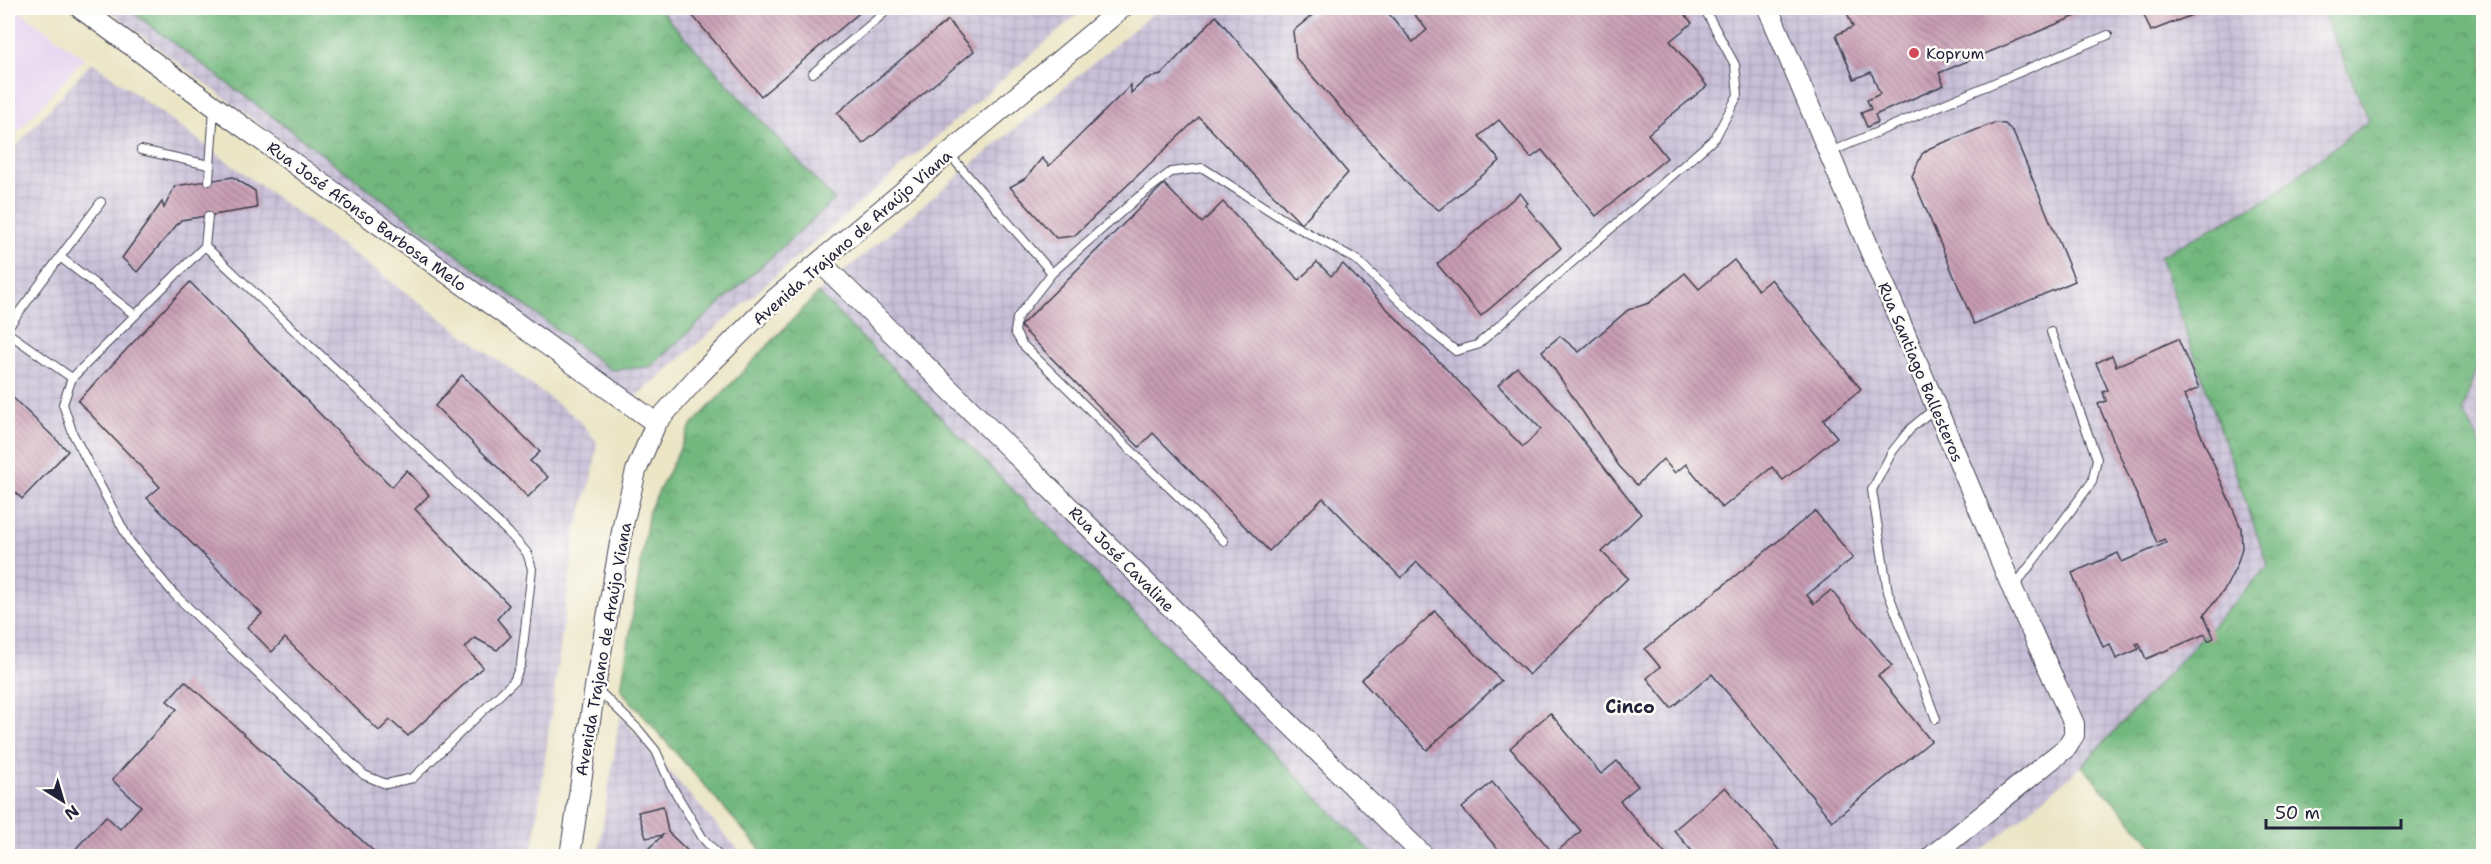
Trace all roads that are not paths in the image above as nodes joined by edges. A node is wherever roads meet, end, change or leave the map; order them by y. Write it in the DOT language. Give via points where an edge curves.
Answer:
graph roads {
  1 [pos="80,8"];
  2 [pos="890,8"];
  3 [pos="1122,8"];
  4 [pos="1704,8"];
  5 [pos="1768,8"];
  6 [pos="2108,35"];
  7 [pos="813,73"];
  8 [pos="214,106"];
  9 [pos="141,150"];
  10 [pos="949,153"];
  11 [pos="1829,153"];
  12 [pos="208,165"];
  13 [pos="209,181"];
  14 [pos="101,202"];
  15 [pos="208,216"];
  16 [pos="205,246"];
  17 [pos="60,257"];
  18 [pos="820,262"];
  19 [pos="1052,273"];
  20 [pos="135,315"];
  21 [pos="8,327"];
  22 [pos="2051,332"];
  23 [pos="8,333"];
  24 [pos="72,378"];
  25 [pos="1936,407"];
  26 [pos="656,423"];
  27 [pos="1224,541"];
  28 [pos="2013,590"];
  29 [pos="595,687"];
  30 [pos="1935,718"];
  31 [pos="570,856"];
  32 [pos="719,856"];
  33 [pos="1424,856"];
  34 [pos="1932,856"];
  1 -- 8 [label="street, Rua José Afonso Barbosa Melo"];
  2 -- 7 [label="lane"];
  3 -- 10 [label="street, Avenida Trajano de Araújo Viana"];
  4 -- 19 [label="lane" via="1735,65 1738,95 1714,138 1477,345 1456,351 1357,260 1203,168 1171,172"];
  5 -- 11 [label="street, Rua Santiago Ballesteros"];
  6 -- 11 [label="lane"];
  8 -- 12 [label="lane"];
  8 -- 26 [label="street, Rua José Afonso Barbosa Melo"];
  9 -- 12 [label="lane"];
  10 -- 18 [label="street, Avenida Trajano de Araújo Viana"];
  10 -- 19 [label="lane"];
  11 -- 25 [label="street, Rua Santiago Ballesteros"];
  12 -- 13 [label="lane"];
  14 -- 17 [label="lane"];
  15 -- 16 [label="lane"];
  16 -- 20 [label="lane"];
  16 -- 24 [label="lane" via="527,553 531,581 521,664 514,681 413,778 386,784 364,776 174,594 130,542 72,434 63,404"];
  17 -- 20 [label="lane"];
  17 -- 21 [label="lane"];
  18 -- 26 [label="street, Avenida Trajano de Araújo Viana" via="767,307"];
  18 -- 33 [label="street, Rua José Cavaline"];
  19 -- 27 [label="lane" via="1017,318 1015,332 1022,344"];
  20 -- 24 [label="lane"];
  22 -- 28 [label="lane" via="2097,459 2092,482"];
  23 -- 24 [label="lane"];
  25 -- 28 [label="street, Rua Santiago Ballesteros"];
  25 -- 30 [label="lane" via="1911,428 1892,452 1872,490 1888,592"];
  26 -- 29 [label="street, Avenida Trajano de Araújo Viana" via="636,471 624,520"];
  28 -- 34 [label="street, Rua Santiago Ballesteros" via="2074,724 2074,735 2067,747"];
  29 -- 31 [label="street, Avenida Trajano de Araújo Viana"];
  29 -- 32 [label="lane" via="656,751 671,786"];
}
